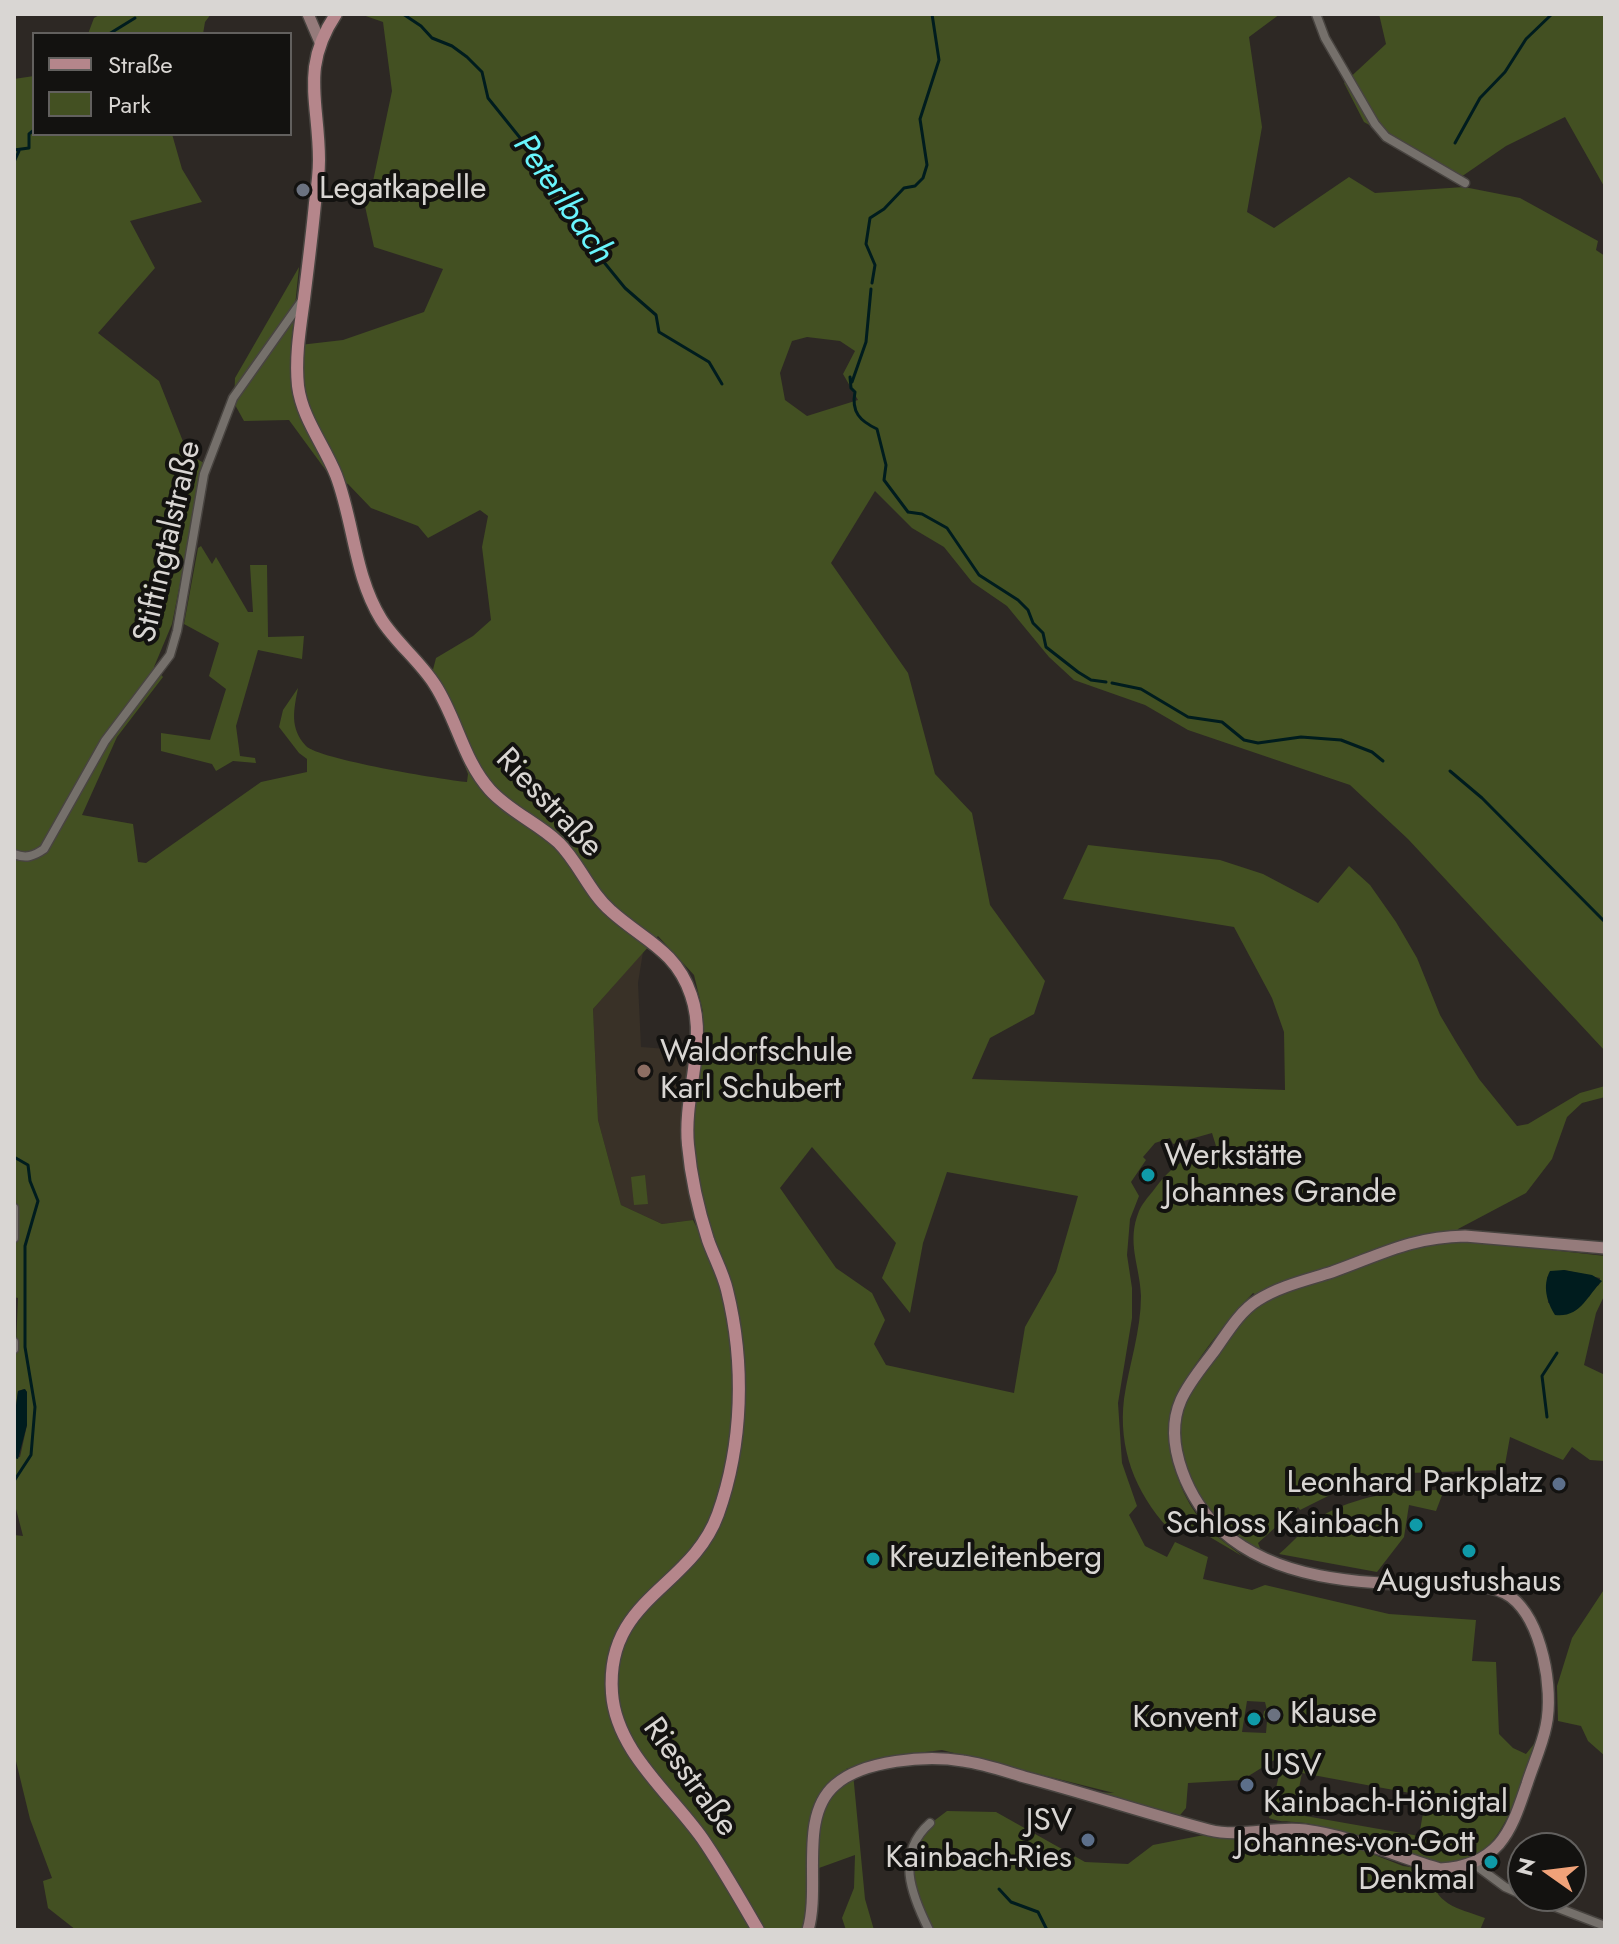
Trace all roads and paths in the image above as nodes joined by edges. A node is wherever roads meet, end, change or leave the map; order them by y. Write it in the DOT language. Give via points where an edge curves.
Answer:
graph roads {
  1 [pos="308,14"];
  2 [pos="336,14"];
  3 [pos="1316,14"];
  4 [pos="320,42"];
  5 [pos="1465,183"];
  6 [pos="304,298"];
  7 [pos="14,854"];
  8 [pos="14,1208"];
  9 [pos="14,1238"];
  10 [pos="1605,1248"];
  11 [pos="14,1342"];
  12 [pos="14,1349"];
  13 [pos="930,1823"];
  14 [pos="1474,1864"];
  15 [pos="1507,1888"];
  16 [pos="1569,1912"];
  17 [pos="1605,1926"];
  18 [pos="758,1930"];
  19 [pos="808,1930"];
  20 [pos="929,1930"];
  1 -- 4 [label="street"];
  2 -- 4 [label="main road, Riesstraße"];
  3 -- 5 [label="street" via="1325,38 1386,137"];
  4 -- 6 [label="main road, Riesstraße" via="313,93 318,181"];
  6 -- 7 [label="street, Stiftingtalstraße" via="233,398 204,474 170,655 105,741 44,849 34,856"];
  6 -- 18 [label="main road, Riesstraße" via="297,354 299,394 337,477 378,614 437,688 462,745 491,791 554,838 598,898 666,953 682,973 693,1001 698,1033 687,1140 695,1196 727,1287 738,1357 736,1441 725,1493 703,1544 639,1606 624,1630 612,1669 612,1697 629,1744 700,1835"];
  8 -- 9 [label="street"];
  10 -- 14 [label="street" via="1442,1236 1394,1247 1278,1290 1257,1300 1237,1320 1187,1389 1176,1415 1180,1463 1200,1506 1222,1532 1262,1559 1360,1581 1495,1589 1522,1607 1540,1646 1547,1725 1512,1822 1500,1843"];
  11 -- 12 [label="street"];
  13 -- 20 [label="street" via="918,1833 909,1864 913,1894"];
  14 -- 15 [label="street"];
  14 -- 19 [label="street" via="1440,1869 1308,1830 1222,1832 965,1761 911,1760 867,1768 826,1794 815,1824"];
  16 -- 17 [label="street"];
}
